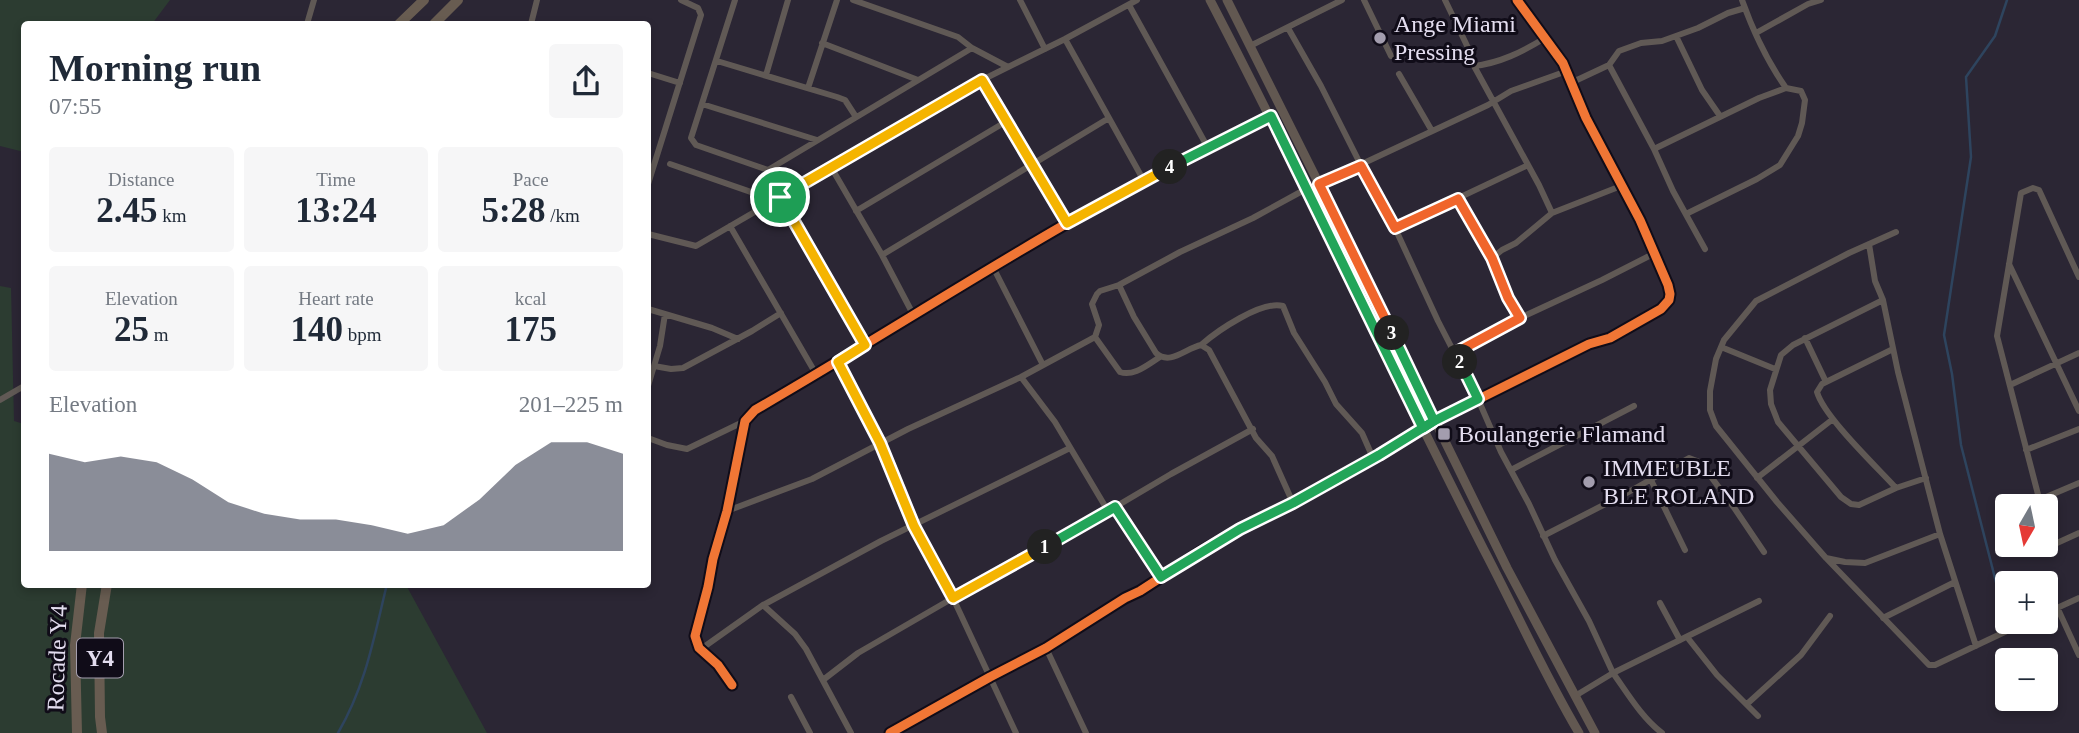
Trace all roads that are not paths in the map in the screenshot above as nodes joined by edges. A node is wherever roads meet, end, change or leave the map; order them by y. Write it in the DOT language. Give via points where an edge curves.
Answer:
graph roads {
  1 [pos="314,0"];
  2 [pos="424,0"];
  3 [pos="458,0"];
  4 [pos="537,0"];
  5 [pos="681,0"];
  6 [pos="735,0"];
  7 [pos="788,0"];
  8 [pos="837,0"];
  9 [pos="853,0"];
  10 [pos="1020,0"];
  11 [pos="1137,0"];
  12 [pos="1210,0"];
  13 [pos="1227,0"];
  14 [pos="1342,0"];
  15 [pos="1364,0"];
  16 [pos="1446,0"];
  17 [pos="1517,0"];
  18 [pos="1742,0"];
  19 [pos="1821,0"];
  20 [pos="1129,5"];
  21 [pos="1745,8"];
  22 [pos="308,21"];
  23 [pos="402,21"];
  24 [pos="436,21"];
  25 [pos="532,21"];
  26 [pos="1288,27"];
  27 [pos="1756,33"];
  28 [pos="1675,36"];
  29 [pos="1545,38"];
  30 [pos="1065,40"];
  31 [pos="822,43"];
  32 [pos="1250,46"];
  33 [pos="972,48"];
  34 [pos="1045,49"];
  35 [pos="1391,56"];
  36 [pos="717,61"];
  37 [pos="1609,65"];
  38 [pos="1474,66"];
  39 [pos="1008,67"];
  40 [pos="1567,71"];
  41 [pos="651,74"];
  42 [pos="1399,74"];
  43 [pos="766,75"];
  44 [pos="1570,79"];
  45 [pos="918,80"];
  46 [pos="982,80"];
  47 [pos="680,83"];
  48 [pos="808,88"];
  49 [pos="1786,88"];
  50 [pos="1493,102"];
  51 [pos="702,104"];
  52 [pos="1271,116"];
  53 [pos="1720,116"];
  54 [pos="856,117"];
  55 [pos="1109,118"];
  56 [pos="1007,121"];
  57 [pos="1432,131"];
  58 [pos="818,140"];
  59 [pos="1208,148"];
  60 [pos="1654,149"];
  61 [pos="651,161"];
  62 [pos="670,164"];
  63 [pos="1034,164"];
  64 [pos="1528,165"];
  65 [pos="1361,166"];
  66 [pos="831,167"];
  67 [pos="768,170"];
  68 [pos="1144,181"];
  69 [pos="1319,184"];
  70 [pos="1621,186"];
  71 [pos="1306,189"];
  72 [pos="762,196"];
  73 [pos="777,199"];
  74 [pos="1458,199"];
  75 [pos="856,211"];
  76 [pos="1552,214"];
  77 [pos="1686,214"];
  78 [pos="1067,223"];
  79 [pos="730,226"];
  80 [pos="1395,228"];
  81 [pos="1896,232"];
  82 [pos="651,235"];
  83 [pos="1869,244"];
  84 [pos="1705,249"];
  85 [pos="1653,254"];
  86 [pos="881,255"];
  87 [pos="1492,258"];
  88 [pos="2009,264"];
  89 [pos="993,267"];
  90 [pos="2079,277"];
  91 [pos="1119,285"];
  92 [pos="1883,300"];
  93 [pos="651,310"];
  94 [pos="781,313"];
  95 [pos="665,314"];
  96 [pos="914,316"];
  97 [pos="1520,318"];
  98 [pos="1095,337"];
  99 [pos="1805,338"];
  100 [pos="738,339"];
  101 [pos="865,345"];
  102 [pos="1201,345"];
  103 [pos="1721,348"];
  104 [pos="1893,349"];
  105 [pos="1455,353"];
  106 [pos="2079,353"];
  107 [pos="1160,357"];
  108 [pos="838,362"];
  109 [pos="2057,363"];
  110 [pos="1043,365"];
  111 [pos="654,366"];
  112 [pos="1776,369"];
  113 [pos="817,374"];
  114 [pos="651,376"];
  115 [pos="1021,377"];
  116 [pos="1826,383"];
  117 [pos="2010,385"];
  118 [pos="21,388"];
  119 [pos="1478,399"];
  120 [pos="0,400"];
  121 [pos="1634,406"];
  122 [pos="2079,411"];
  123 [pos="1833,419"];
  124 [pos="746,421"];
  125 [pos="1434,421"];
  126 [pos="1423,428"];
  127 [pos="1253,429"];
  128 [pos="2079,429"];
  129 [pos="651,439"];
  130 [pos="880,443"];
  131 [pos="1798,446"];
  132 [pos="1070,448"];
  133 [pos="2026,450"];
  134 [pos="1373,458"];
  135 [pos="1511,470"];
  136 [pos="1757,478"];
  137 [pos="1926,478"];
  138 [pos="1651,480"];
  139 [pos="2079,483"];
  140 [pos="1896,488"];
  141 [pos="2038,494"];
  142 [pos="2058,494"];
  143 [pos="1293,503"];
  144 [pos="1115,507"];
  145 [pos="727,511"];
  146 [pos="1108,511"];
  147 [pos="914,526"];
  148 [pos="2079,533"];
  149 [pos="1940,534"];
  150 [pos="1543,536"];
  151 [pos="2058,544"];
  152 [pos="1685,550"];
  153 [pos="1765,552"];
  154 [pos="1826,558"];
  155 [pos="1161,577"];
  156 [pos="1955,582"];
  157 [pos="82,588"];
  158 [pos="106,588"];
  159 [pos="2079,597"];
  160 [pos="953,598"];
  161 [pos="1759,601"];
  162 [pos="1660,603"];
  163 [pos="763,605"];
  164 [pos="2058,607"];
  165 [pos="2058,609"];
  166 [pos="1830,616"];
  167 [pos="1883,618"];
  168 [pos="2001,634"];
  169 [pos="1684,638"];
  170 [pos="1976,646"];
  171 [pos="1046,648"];
  172 [pos="701,649"];
  173 [pos="2079,655"];
  174 [pos="1613,673"];
  175 [pos="990,677"];
  176 [pos="823,680"];
  177 [pos="732,685"];
  178 [pos="1575,696"];
  179 [pos="792,697"];
  180 [pos="1746,704"];
  181 [pos="1758,716"];
  182 [pos="903,730"];
  183 [pos="77,733"];
  184 [pos="102,733"];
  185 [pos="810,733"];
  186 [pos="851,733"];
  187 [pos="890,733"];
  188 [pos="1016,733"];
  189 [pos="1086,733"];
  190 [pos="1579,733"];
  191 [pos="1595,733"];
  192 [pos="1662,733"];
  1 -- 22 [label="street"];
  2 -- 23 [label="highway"];
  3 -- 24 [label="highway"];
  4 -- 25 [label="street"];
  5 -- 47 [label="street" via="698,8 701,15"];
  6 -- 36 [label="street"];
  7 -- 43 [label="street"];
  8 -- 31 [label="street"];
  9 -- 33 [label="street" via="958,37"];
  10 -- 34 [label="street"];
  11 -- 20 [label="street"];
  12 -- 52 [label="main road"];
  13 -- 32 [label="main road"];
  14 -- 26 [label="street"];
  15 -- 35 [label="street"];
  16 -- 38 [label="street"];
  17 -- 29 [label="street"];
  18 -- 21 [label="street"];
  19 -- 27 [label="street"];
  20 -- 30 [label="street"];
  20 -- 59 [label="street"];
  21 -- 27 [label="street"];
  21 -- 28 [label="street"];
  26 -- 32 [label="street"];
  26 -- 65 [label="street"];
  27 -- 49 [label="street"];
  28 -- 37 [label="street" via="1619,51"];
  28 -- 53 [label="street"];
  29 -- 38 [label="street" via="1508,58"];
  29 -- 40 [label="street"];
  30 -- 34 [label="street"];
  30 -- 55 [label="street"];
  31 -- 45 [label="street"];
  31 -- 48 [label="street"];
  32 -- 69 [label="main road"];
  33 -- 39 [label="street"];
  33 -- 45 [label="street"];
  34 -- 39 [label="street"];
  36 -- 43 [label="street"];
  36 -- 51 [label="street"];
  37 -- 44 [label="street"];
  37 -- 60 [label="street"];
  38 -- 50 [label="street"];
  39 -- 46 [label="street"];
  40 -- 44 [label="street"];
  40 -- 50 [label="street"];
  41 -- 47 [label="street"];
  42 -- 57 [label="street"];
  43 -- 48 [label="street"];
  44 -- 70 [label="street"];
  45 -- 54 [label="street"];
  46 -- 56 [label="street"];
  46 -- 66 [label="street"];
  47 -- 61 [label="street"];
  48 -- 54 [label="street" via="845,100"];
  49 -- 53 [label="street"];
  49 -- 77 [label="street" via="1801,91 1805,100 1798,136 1780,165"];
  50 -- 57 [label="street"];
  50 -- 64 [label="street"];
  51 -- 58 [label="street"];
  51 -- 67 [label="street" via="691,138 695,145"];
  52 -- 59 [label="street"];
  52 -- 71 [label="main road"];
  53 -- 60 [label="street"];
  54 -- 58 [label="street"];
  55 -- 63 [label="street"];
  55 -- 68 [label="street"];
  56 -- 63 [label="street"];
  56 -- 75 [label="street"];
  57 -- 65 [label="street"];
  58 -- 67 [label="street"];
  59 -- 68 [label="street"];
  60 -- 77 [label="street"];
  62 -- 72 [label="street"];
  63 -- 78 [label="street"];
  63 -- 86 [label="street"];
  64 -- 74 [label="street"];
  64 -- 76 [label="street"];
  65 -- 69 [label="street"];
  65 -- 80 [label="street"];
  66 -- 73 [label="street"];
  66 -- 75 [label="street"];
  67 -- 72 [label="street"];
  68 -- 78 [label="street"];
  69 -- 125 [label="main road"];
  70 -- 76 [label="street"];
  70 -- 85 [label="street"];
  71 -- 91 [label="street"];
  71 -- 126 [label="main road"];
  72 -- 73 [label="street"];
  73 -- 79 [label="street"];
  73 -- 101 [label="street"];
  74 -- 80 [label="street"];
  74 -- 87 [label="street"];
  75 -- 86 [label="street"];
  76 -- 87 [label="street"];
  77 -- 84 [label="street"];
  78 -- 89 [label="street"];
  79 -- 82 [label="street" via="696,246"];
  79 -- 94 [label="street"];
  80 -- 105 [label="street"];
  81 -- 83 [label="street"];
  83 -- 92 [label="street"];
  83 -- 103 [label="street" via="1756,301"];
  85 -- 97 [label="street"];
  85 -- 119 [label="street" via="1670,294 1661,309 1611,338 1589,344"];
  86 -- 96 [label="street"];
  87 -- 97 [label="street"];
  88 -- 90 [label="street" via="2021,193 2034,188 2039,190"];
  88 -- 109 [label="street"];
  88 -- 117 [label="street" via="1997,336"];
  89 -- 96 [label="street"];
  89 -- 110 [label="street"];
  91 -- 98 [label="street" via="1100,291 1092,304 1099,325"];
  91 -- 107 [label="street"];
  92 -- 99 [label="street"];
  92 -- 104 [label="street"];
  93 -- 95 [label="street"];
  94 -- 100 [label="street"];
  94 -- 113 [label="street"];
  95 -- 100 [label="street"];
  95 -- 111 [label="street"];
  96 -- 101 [label="street"];
  97 -- 105 [label="street"];
  98 -- 107 [label="street" via="1126,374"];
  98 -- 110 [label="street"];
  99 -- 112 [label="street" via="1782,355"];
  99 -- 116 [label="street"];
  100 -- 111 [label="street" via="683,368"];
  101 -- 108 [label="street"];
  102 -- 107 [label="street" via="1171,358"];
  102 -- 127 [label="street" via="1209,350"];
  102 -- 134 [label="street" via="1246,316 1275,304 1283,306 1336,404 1362,433"];
  103 -- 112 [label="street"];
  103 -- 136 [label="street" via="1710,410 1716,426"];
  104 -- 116 [label="street"];
  104 -- 137 [label="street"];
  105 -- 119 [label="street"];
  106 -- 109 [label="street"];
  108 -- 113 [label="street"];
  108 -- 130 [label="street"];
  109 -- 117 [label="street"];
  109 -- 122 [label="street"];
  110 -- 115 [label="street"];
  111 -- 114 [label="street"];
  112 -- 131 [label="street" via="1771,404 1778,422"];
  113 -- 124 [label="street" via="755,410"];
  115 -- 130 [label="street"];
  115 -- 132 [label="street"];
  116 -- 123 [label="street" via="1817,392"];
  117 -- 133 [label="street"];
  118 -- 120 [label="street"];
  119 -- 125 [label="street"];
  119 -- 135 [label="street"];
  121 -- 135 [label="street"];
  123 -- 131 [label="street"];
  123 -- 140 [label="street"];
  124 -- 129 [label="street" via="687,449"];
  124 -- 145 [label="street"];
  125 -- 126 [label="street"];
  125 -- 178 [label="main road"];
  126 -- 134 [label="street"];
  126 -- 190 [label="main road"];
  127 -- 143 [label="street" via="1272,456"];
  127 -- 144 [label="street"];
  128 -- 133 [label="street"];
  130 -- 145 [label="street" via="812,479"];
  130 -- 147 [label="street"];
  131 -- 136 [label="street"];
  131 -- 140 [label="street" via="1850,504 1859,505"];
  132 -- 146 [label="street"];
  132 -- 147 [label="street"];
  133 -- 141 [label="street"];
  134 -- 143 [label="street"];
  135 -- 150 [label="street"];
  136 -- 154 [label="street"];
  137 -- 140 [label="street"];
  137 -- 149 [label="street"];
  138 -- 150 [label="street"];
  138 -- 152 [label="street"];
  138 -- 153 [label="street" via="1689,458 1697,461"];
  139 -- 142 [label="street"];
  143 -- 155 [label="street"];
  144 -- 146 [label="street"];
  144 -- 155 [label="street"];
  145 -- 172 [label="street" via="695,636"];
  146 -- 160 [label="street"];
  147 -- 160 [label="street"];
  147 -- 163 [label="street"];
  148 -- 151 [label="street"];
  149 -- 154 [label="street" via="1865,563"];
  149 -- 156 [label="street"];
  150 -- 174 [label="street"];
  154 -- 167 [label="street"];
  155 -- 171 [label="street"];
  156 -- 167 [label="street"];
  156 -- 170 [label="street"];
  157 -- 183 [label="highway, Rocade Y4 / Y4" via="75,645"];
  158 -- 184 [label="highway, Rocade Y4 / Y4" via="99,633"];
  159 -- 164 [label="street"];
  160 -- 175 [label="street"];
  160 -- 176 [label="street" via="858,653"];
  161 -- 169 [label="street"];
  162 -- 169 [label="street"];
  163 -- 172 [label="street"];
  163 -- 176 [label="street" via="795,634"];
  165 -- 173 [label="street"];
  166 -- 180 [label="street" via="1801,655"];
  167 -- 170 [label="street" via="1929,665"];
  168 -- 170 [label="street"];
  169 -- 174 [label="street"];
  169 -- 180 [label="street"];
  171 -- 175 [label="street"];
  171 -- 189 [label="street"];
  172 -- 177 [label="street"];
  174 -- 178 [label="street"];
  174 -- 192 [label="street"];
  175 -- 182 [label="street"];
  175 -- 188 [label="street"];
  176 -- 186 [label="street"];
  178 -- 191 [label="main road"];
  179 -- 185 [label="street"];
  180 -- 181 [label="street"];
  182 -- 187 [label="street"];
}
